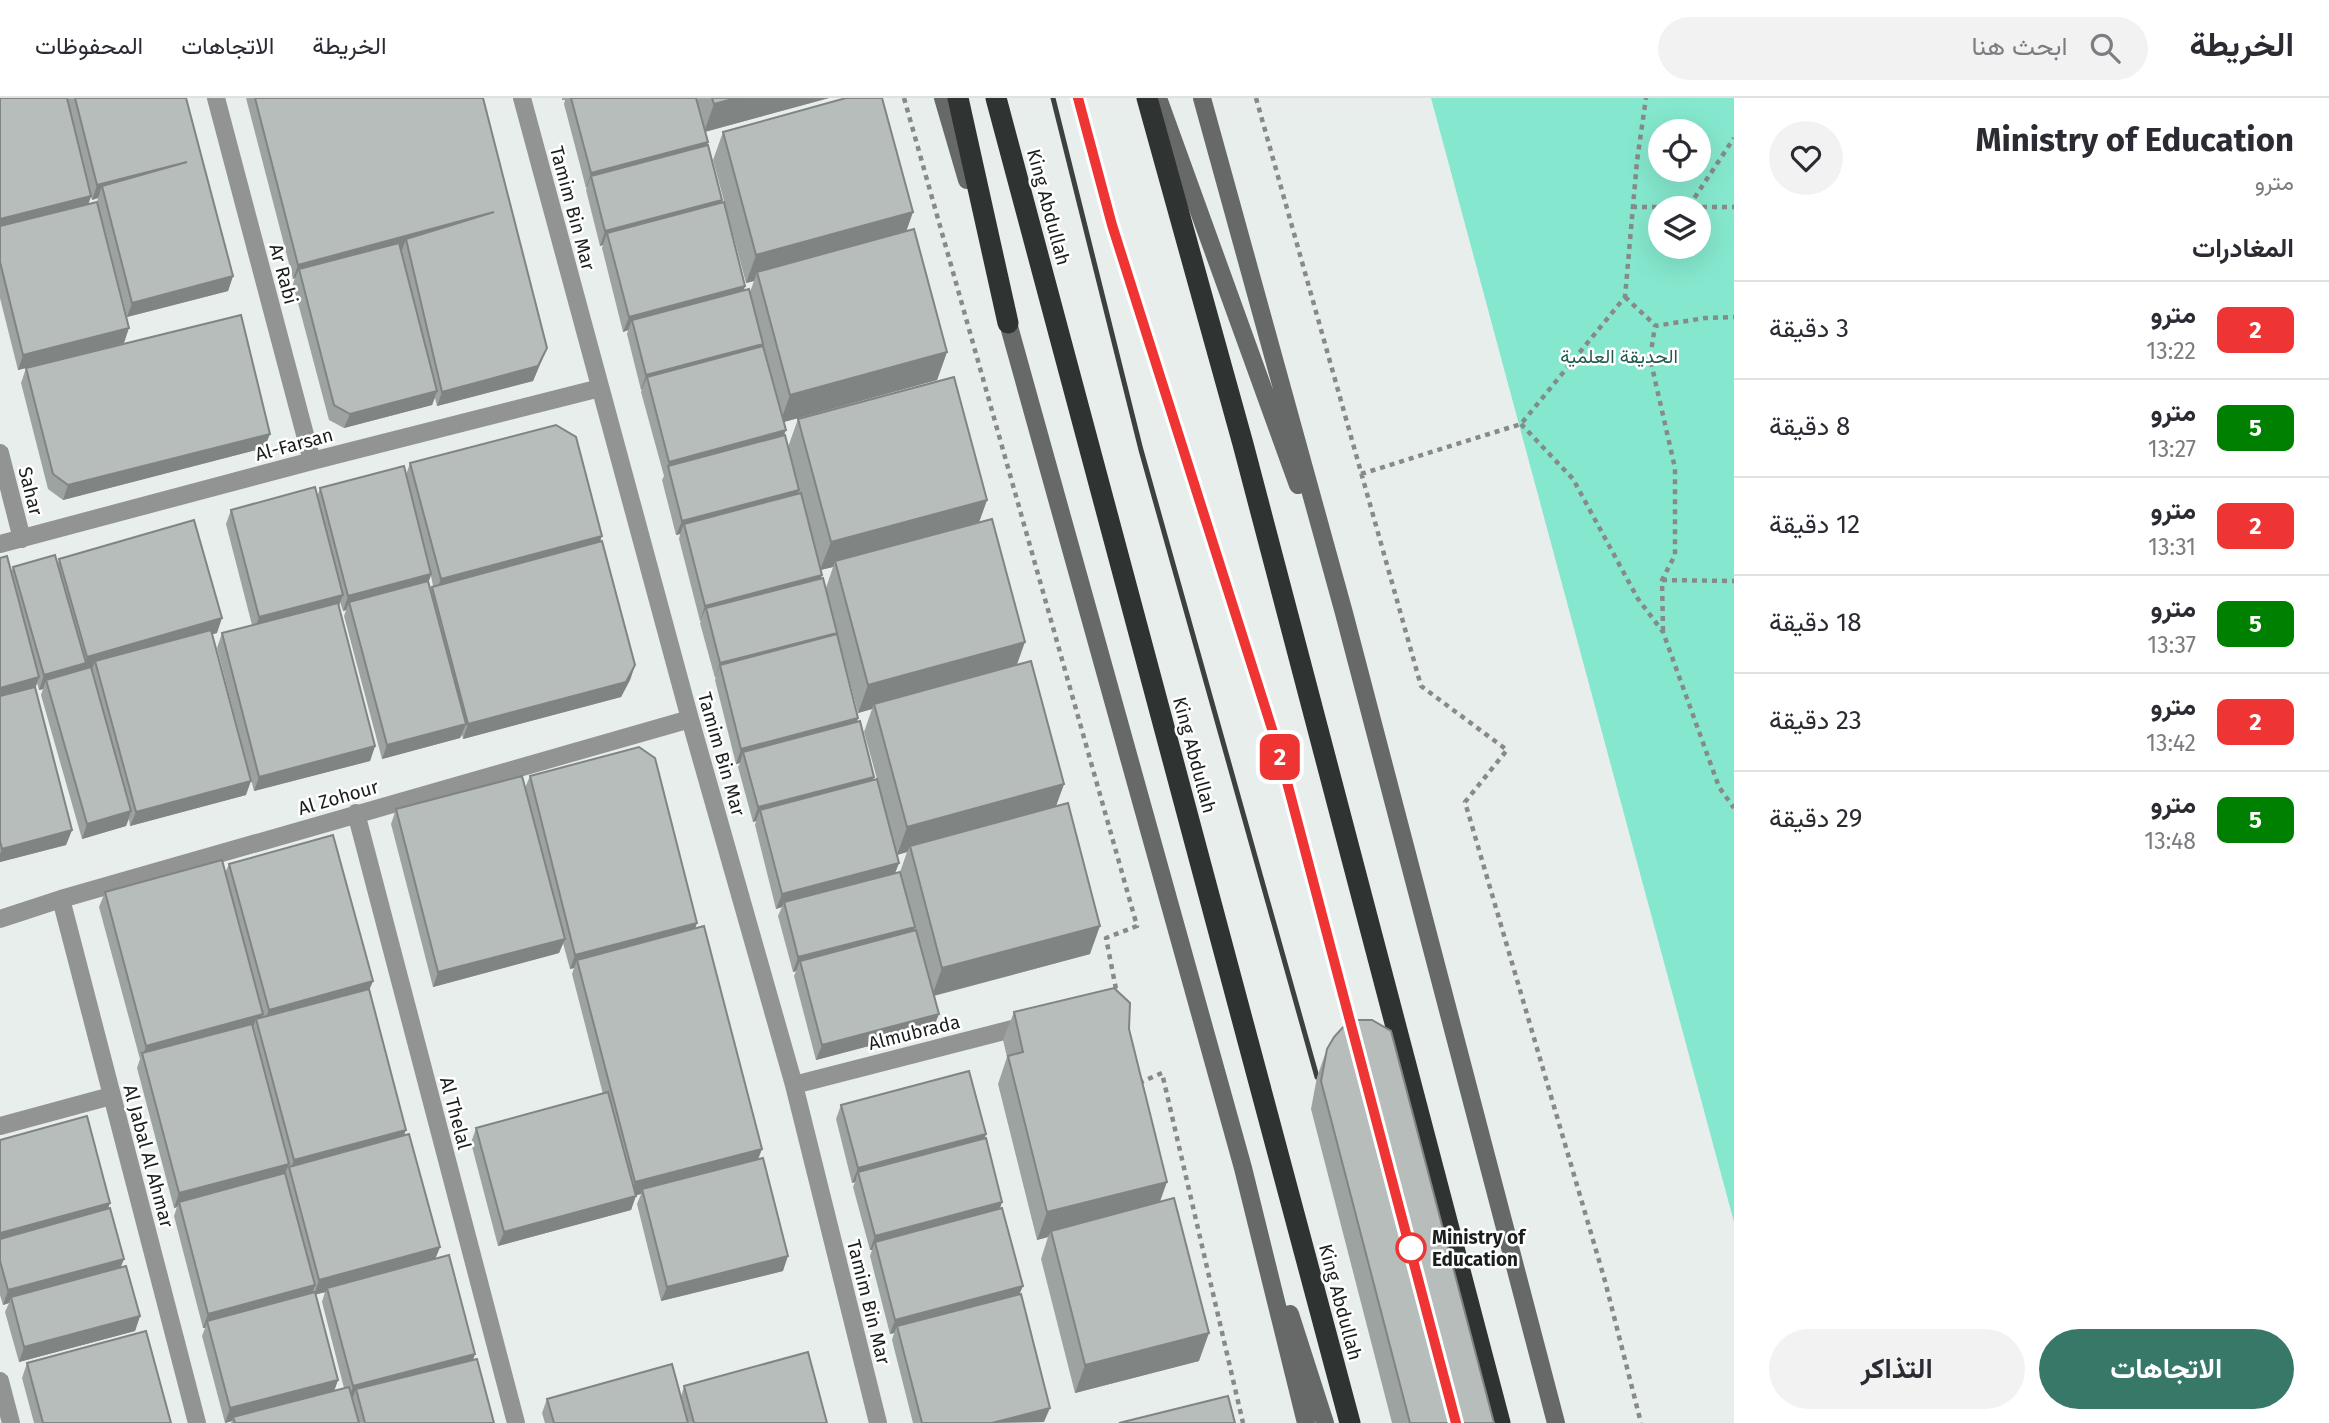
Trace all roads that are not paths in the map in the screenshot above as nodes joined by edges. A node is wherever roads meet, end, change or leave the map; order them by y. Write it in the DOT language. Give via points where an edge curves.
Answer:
graph roads {
  1 [pos="216,98"];
  2 [pos="522,98"];
  3 [pos="943,98"];
  4 [pos="958,98"];
  5 [pos="996,98"];
  6 [pos="1147,98"];
  7 [pos="1158,98"];
  8 [pos="1202,98"];
  9 [pos="1008,323"];
  10 [pos="600,388"];
  11 [pos="0,453"];
  12 [pos="312,461"];
  13 [pos="22,539"];
  14 [pos="0,544"];
  15 [pos="1344,613"];
  16 [pos="690,719"];
  17 [pos="356,813"];
  18 [pos="61,899"];
  19 [pos="0,919"];
  20 [pos="1045,1021"];
  21 [pos="793,1085"];
  22 [pos="111,1096"];
  23 [pos="0,1126"];
  24 [pos="1243,1168"];
  25 [pos="0,1381"];
  26 [pos="12,1423"];
  27 [pos="197,1423"];
  28 [pos="516,1423"];
  29 [pos="878,1423"];
  30 [pos="1306,1423"];
  31 [pos="1325,1423"];
  32 [pos="1350,1423"];
  33 [pos="1500,1423"];
  34 [pos="1556,1423"];
  1 -- 12 [label="street, Ar Rabi"];
  2 -- 10 [label="street, Tamim Bin Mar"];
  3 -- 9 [label="main road"];
  4 -- 9 [label="highway"];
  5 -- 32 [label="highway, King Abdullah"];
  6 -- 33 [label="highway" via="1243,444"];
  7 -- 15 [label="main road"];
  8 -- 15 [label="main road"];
  9 -- 24 [label="main road"];
  10 -- 12 [label="street, Al-Farsan"];
  10 -- 16 [label="street, Tamim Bin Mar"];
  11 -- 13 [label="street, Sahar"];
  12 -- 13 [label="street, Al-Farsan"];
  13 -- 14 [label="street, Al-Farsan"];
  15 -- 34 [label="main road"];
  16 -- 17 [label="street, Al Zohour"];
  16 -- 21 [label="street, Tamim Bin Mar"];
  17 -- 18 [label="street, Al Zohour"];
  17 -- 28 [label="street, Al Thelal"];
  18 -- 19 [label="street, Al Zohour"];
  18 -- 22 [label="street, Al Jabal Al Ahmar"];
  20 -- 21 [label="street, Almubrada"];
  21 -- 29 [label="street, Tamim Bin Mar"];
  22 -- 23 [label="street"];
  22 -- 27 [label="street, Al Jabal Al Ahmar"];
  24 -- 30 [label="main road"];
  24 -- 31 [label="main road"];
  25 -- 26 [label="street"];
}
